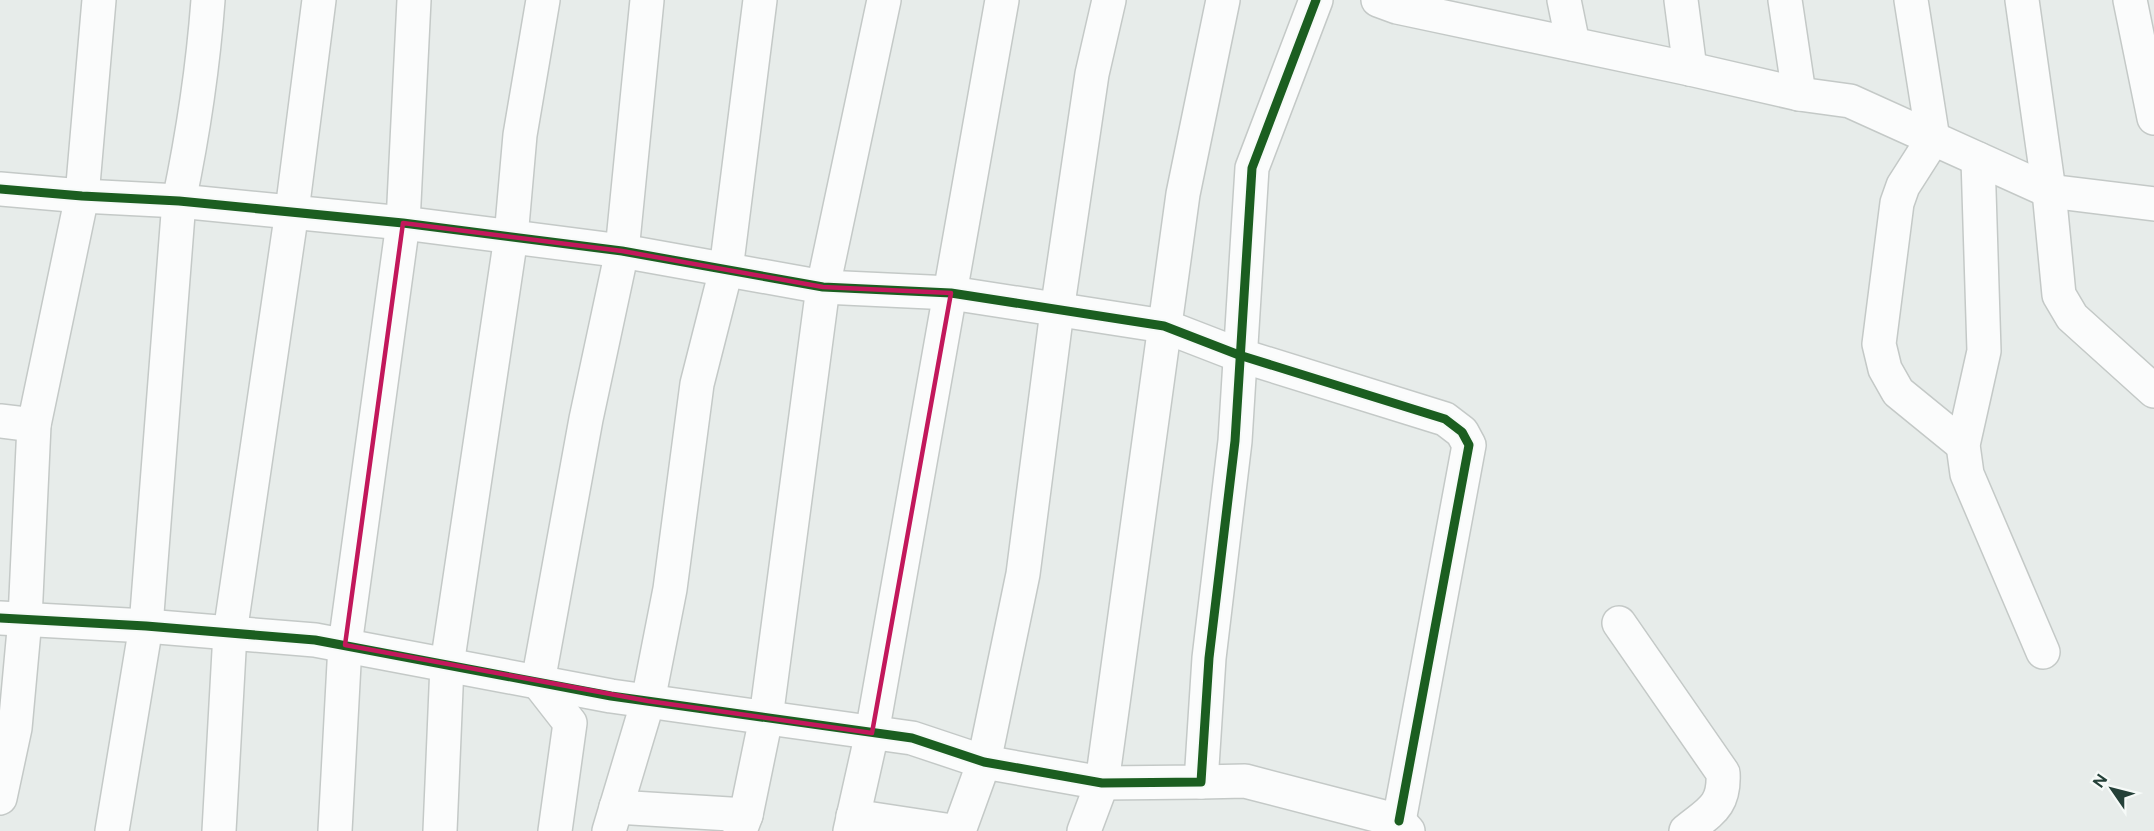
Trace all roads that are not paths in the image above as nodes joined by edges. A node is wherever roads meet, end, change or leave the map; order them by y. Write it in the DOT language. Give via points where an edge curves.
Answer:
graph roads {
  1 [pos="99,0"];
  2 [pos="208,0"];
  3 [pos="320,0"];
  4 [pos="414,0"];
  5 [pos="543,0"];
  6 [pos="647,0"];
  7 [pos="760,0"];
  8 [pos="884,0"];
  9 [pos="1002,0"];
  10 [pos="1109,0"];
  11 [pos="1224,0"];
  12 [pos="1316,0"];
  13 [pos="1378,0"];
  14 [pos="1564,0"];
  15 [pos="1681,0"];
  16 [pos="1785,0"];
  17 [pos="1911,0"];
  18 [pos="2022,0"];
  19 [pos="2130,0"];
  20 [pos="1573,44"];
  21 [pos="1690,69"];
  22 [pos="1799,94"];
  23 [pos="2154,118"];
  24 [pos="1933,139"];
  25 [pos="1978,159"];
  26 [pos="0,189"];
  27 [pos="2049,191"];
  28 [pos="82,196"];
  29 [pos="179,201"];
  30 [pos="2154,204"];
  31 [pos="292,211"];
  32 [pos="403,223"];
  33 [pos="511,237"];
  34 [pos="622,251"];
  35 [pos="726,270"];
  36 [pos="823,287"];
  37 [pos="951,292"];
  38 [pos="1057,311"];
  39 [pos="1164,326"];
  40 [pos="1239,355"];
  41 [pos="2154,391"];
  42 [pos="0,421"];
  43 [pos="34,425"];
  44 [pos="1963,445"];
  45 [pos="12,619"];
  46 [pos="1619,623"];
  47 [pos="146,626"];
  48 [pos="230,633"];
  49 [pos="345,645"];
  50 [pos="2043,652"];
  51 [pos="447,665"];
  52 [pos="538,682"];
  53 [pos="648,701"];
  54 [pos="766,718"];
  55 [pos="872,733"];
  56 [pos="984,762"];
  57 [pos="1201,782"];
  58 [pos="1102,783"];
  59 [pos="0,798"];
  60 [pos="612,819"];
  61 [pos="743,823"];
  62 [pos="851,824"];
  63 [pos="1404,826"];
  64 [pos="112,831"];
  65 [pos="219,831"];
  66 [pos="335,831"];
  67 [pos="440,831"];
  68 [pos="555,831"];
  69 [pos="952,831"];
  70 [pos="959,831"];
  71 [pos="1084,831"];
  72 [pos="1686,831"];
  1 -- 28 [label="street"];
  2 -- 29 [label="street" via="192,138"];
  3 -- 31 [label="street"];
  4 -- 32 [label="street"];
  5 -- 33 [label="street" via="519,135"];
  6 -- 34 [label="street"];
  7 -- 35 [label="street"];
  8 -- 36 [label="street"];
  9 -- 37 [label="street"];
  10 -- 38 [label="street" via="1092,74"];
  11 -- 39 [label="street" via="1183,194"];
  12 -- 40 [label="street" via="1252,168"];
  13 -- 20 [label="street"];
  14 -- 20 [label="street"];
  15 -- 21 [label="street"];
  16 -- 22 [label="street"];
  17 -- 24 [label="street"];
  18 -- 27 [label="street"];
  19 -- 23 [label="street"];
  20 -- 21 [label="street"];
  21 -- 22 [label="street"];
  22 -- 24 [label="street" via="1850,101"];
  24 -- 25 [label="street"];
  24 -- 44 [label="street" via="1903,186 1897,203 1879,344 1885,369 1898,392"];
  25 -- 27 [label="street"];
  25 -- 44 [label="street" via="1984,351"];
  26 -- 28 [label="street"];
  27 -- 30 [label="street"];
  27 -- 41 [label="street" via="2059,295 2072,317"];
  28 -- 29 [label="street"];
  28 -- 43 [label="street"];
  29 -- 31 [label="street"];
  29 -- 47 [label="street"];
  31 -- 32 [label="street"];
  31 -- 48 [label="street"];
  32 -- 33 [label="street"];
  32 -- 49 [label="street"];
  33 -- 34 [label="street"];
  33 -- 51 [label="street"];
  34 -- 35 [label="street"];
  34 -- 52 [label="street" via="586,419"];
  35 -- 36 [label="street"];
  35 -- 53 [label="street" via="697,384 670,589"];
  36 -- 37 [label="street"];
  36 -- 54 [label="street"];
  37 -- 38 [label="street"];
  37 -- 55 [label="street"];
  38 -- 39 [label="street"];
  38 -- 56 [label="street" via="1023,574"];
  39 -- 40 [label="street"];
  39 -- 58 [label="street"];
  40 -- 57 [label="street" via="1235,441 1209,658"];
  40 -- 63 [label="street" via="1445,418 1462,432 1469,445"];
  42 -- 43 [label="street"];
  43 -- 45 [label="street"];
  44 -- 50 [label="street" via="1967,474"];
  45 -- 47 [label="street"];
  45 -- 59 [label="street" via="15,728"];
  46 -- 72 [label="street" via="1723,773 1724,784 1716,806"];
  47 -- 48 [label="street"];
  47 -- 64 [label="street"];
  48 -- 49 [label="street"];
  48 -- 65 [label="street"];
  49 -- 51 [label="street"];
  49 -- 66 [label="street"];
  51 -- 52 [label="street"];
  51 -- 67 [label="street"];
  52 -- 53 [label="street"];
  52 -- 68 [label="street" via="570,723"];
  53 -- 54 [label="street"];
  53 -- 60 [label="street"];
  54 -- 55 [label="street"];
  54 -- 61 [label="street"];
  55 -- 56 [label="street" via="912,738"];
  55 -- 62 [label="street"];
  56 -- 58 [label="street"];
  56 -- 70 [label="street"];
  57 -- 58 [label="street"];
  57 -- 63 [label="street" via="1245,781"];
  58 -- 71 [label="street"];
  60 -- 61 [label="street"];
  62 -- 69 [label="street"];
}
